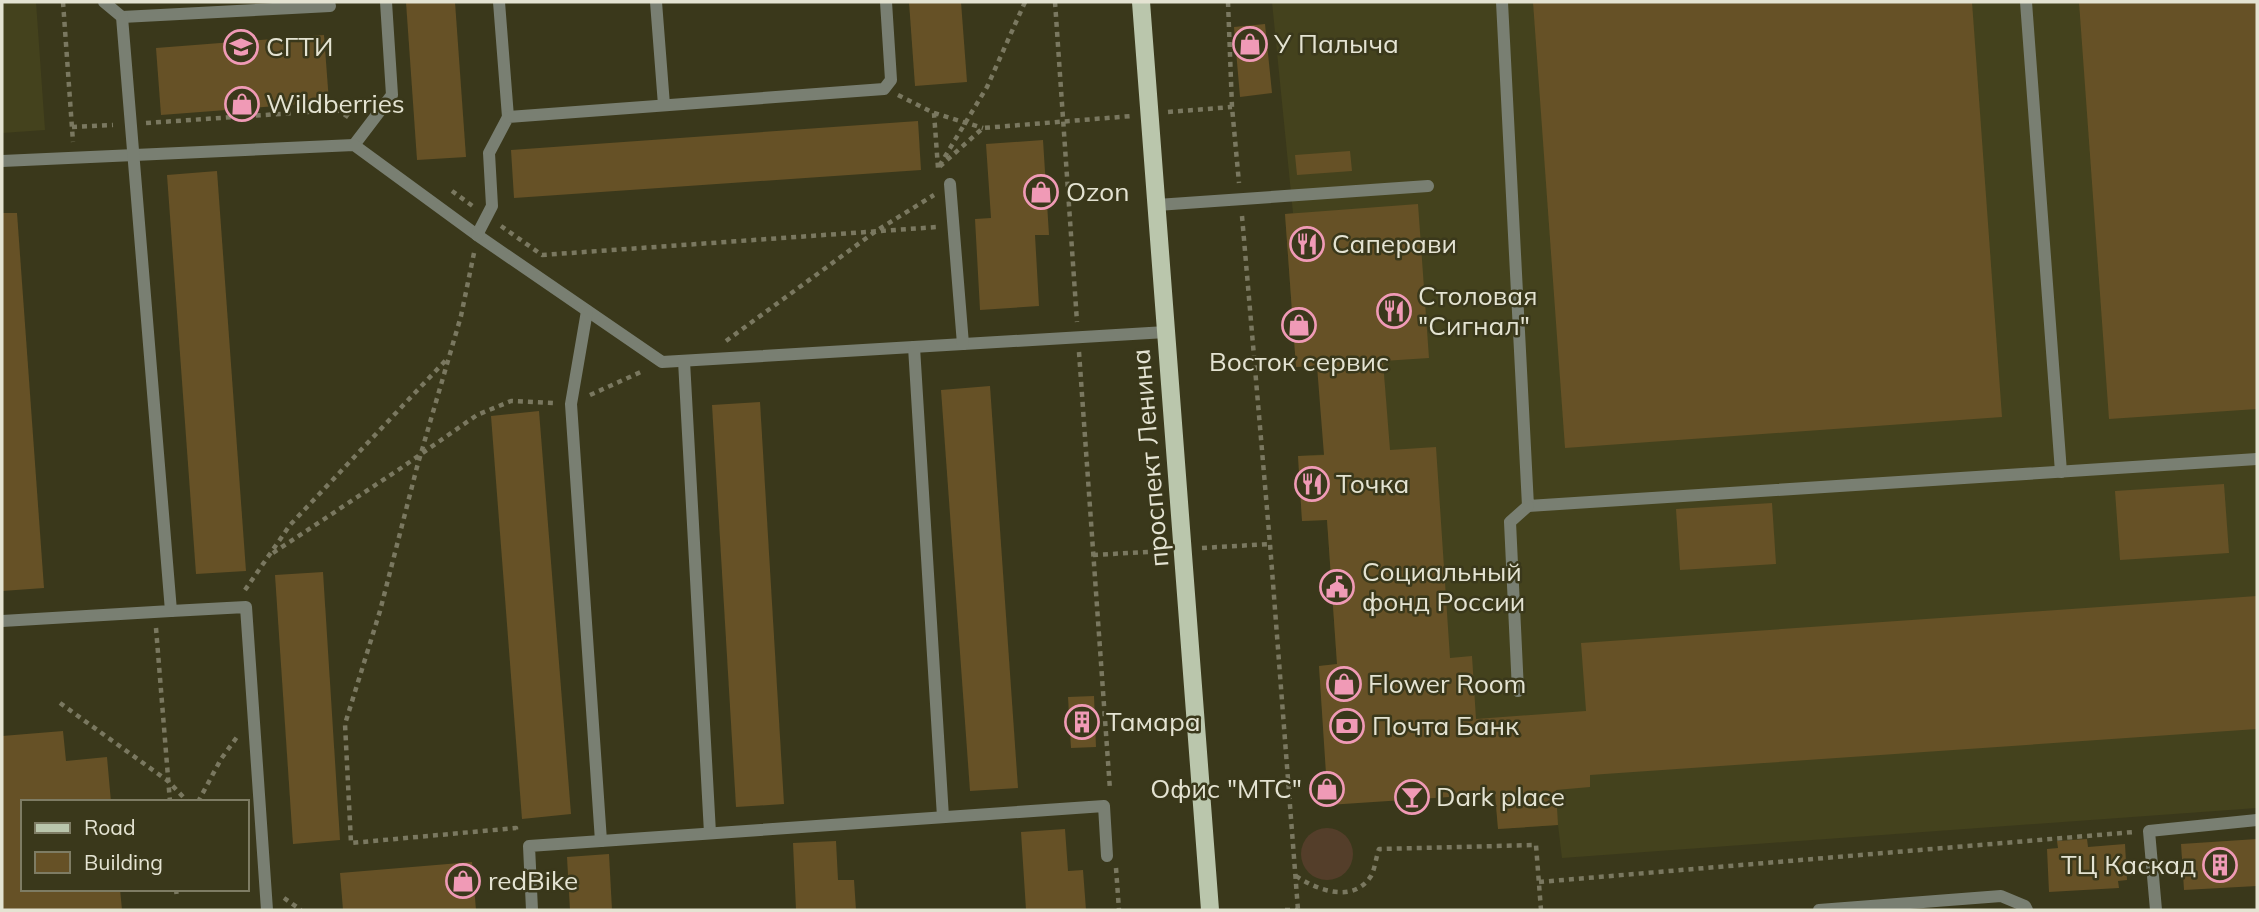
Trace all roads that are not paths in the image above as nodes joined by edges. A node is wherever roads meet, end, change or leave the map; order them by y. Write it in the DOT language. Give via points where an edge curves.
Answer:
graph roads {
  1 [pos="104,2"];
  2 [pos="386,2"];
  3 [pos="499,2"];
  4 [pos="656,2"];
  5 [pos="886,2"];
  6 [pos="1141,2"];
  7 [pos="1502,2"];
  8 [pos="2026,2"];
  9 [pos="330,6"];
  10 [pos="219,7"];
  11 [pos="122,18"];
  12 [pos="664,105"];
  13 [pos="508,117"];
  14 [pos="354,145"];
  15 [pos="132,156"];
  16 [pos="2,161"];
  17 [pos="1428,186"];
  18 [pos="946,187"];
  19 [pos="1157,205"];
  20 [pos="477,236"];
  21 [pos="587,311"];
  22 [pos="1166,332"];
  23 [pos="963,344"];
  24 [pos="914,347"];
  25 [pos="684,361"];
  26 [pos="2257,459"];
  27 [pos="2061,472"];
  28 [pos="1528,506"];
  29 [pos="172,611"];
  30 [pos="2,621"];
  31 [pos="1517,691"];
  32 [pos="943,817"];
  33 [pos="2257,820"];
  34 [pos="710,833"];
  35 [pos="601,841"];
  36 [pos="1111,860"];
  37 [pos="267,910"];
  38 [pos="532,910"];
  39 [pos="1210,910"];
  40 [pos="1819,910"];
  41 [pos="2027,910"];
  42 [pos="2156,910"];
  1 -- 11 [label="lane"];
  2 -- 14 [label="lane" via="392,95"];
  3 -- 13 [label="lane"];
  4 -- 12 [label="lane"];
  5 -- 12 [label="lane" via="891,80 884,89"];
  6 -- 19 [label="main road, проспект Ленина"];
  7 -- 28 [label="lane"];
  8 -- 27 [label="lane"];
  9 -- 10 [label="lane"];
  10 -- 11 [label="lane"];
  11 -- 15 [label="lane"];
  12 -- 13 [label="lane"];
  13 -- 20 [label="lane" via="489,153 492,206"];
  14 -- 15 [label="lane"];
  14 -- 20 [label="lane"];
  15 -- 16 [label="lane"];
  15 -- 29 [label="lane"];
  17 -- 19 [label="lane"];
  18 -- 23 [label="lane"];
  19 -- 22 [label="main road, проспект Ленина"];
  20 -- 21 [label="lane"];
  21 -- 25 [label="lane" via="662,362"];
  21 -- 35 [label="lane" via="572,404"];
  22 -- 23 [label="lane"];
  22 -- 39 [label="main road, проспект Ленина"];
  23 -- 24 [label="lane"];
  24 -- 25 [label="lane"];
  24 -- 32 [label="lane"];
  25 -- 34 [label="lane"];
  26 -- 27 [label="lane"];
  27 -- 28 [label="lane"];
  28 -- 31 [label="lane" via="1510,522"];
  29 -- 30 [label="lane"];
  29 -- 37 [label="lane" via="246,607"];
  32 -- 34 [label="lane"];
  32 -- 36 [label="lane" via="1104,806"];
  33 -- 42 [label="lane" via="2149,831"];
  34 -- 35 [label="lane"];
  35 -- 38 [label="lane" via="529,846"];
  40 -- 41 [label="lane" via="2001,896"];
}
